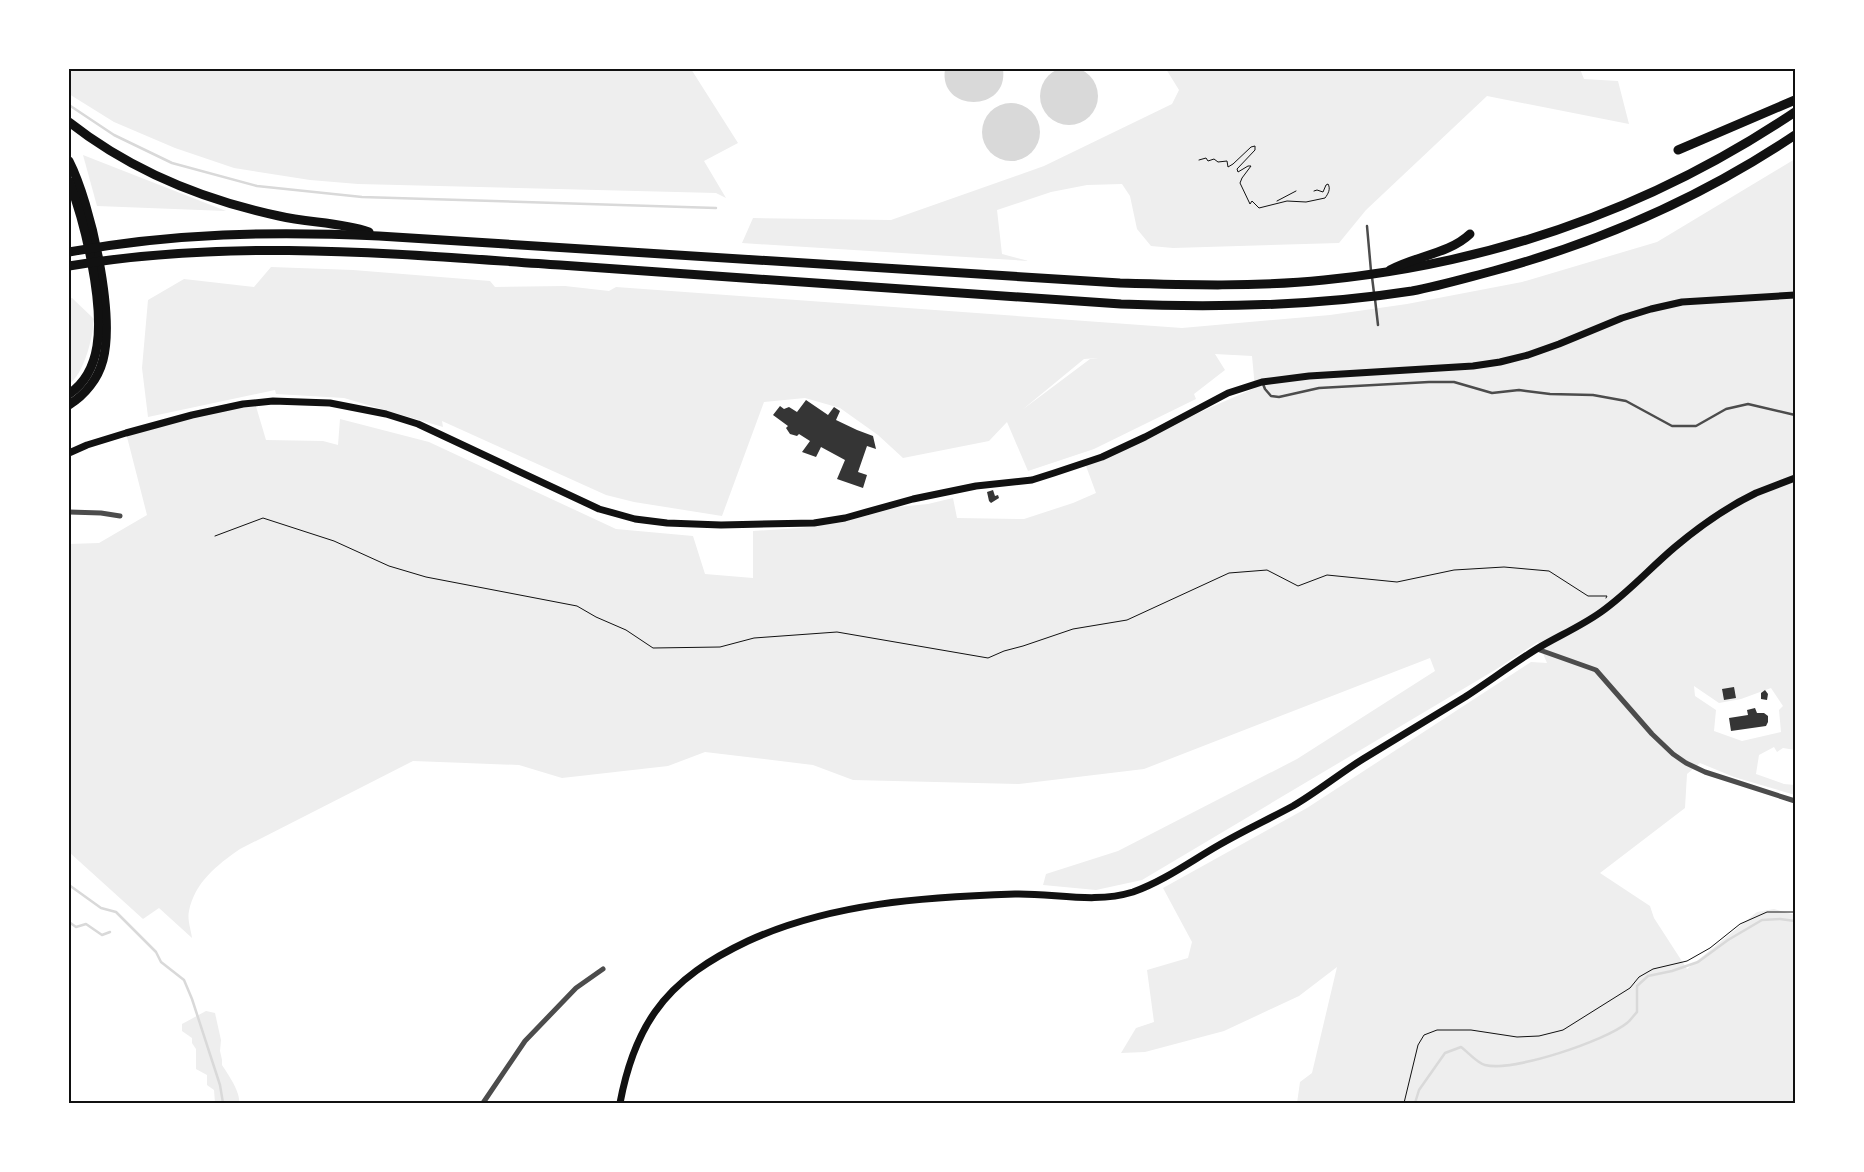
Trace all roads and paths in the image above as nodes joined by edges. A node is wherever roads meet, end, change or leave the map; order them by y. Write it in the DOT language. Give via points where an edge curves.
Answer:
graph roads {
  1 [pos="1795,100"];
  2 [pos="1795,112"];
  3 [pos="69,122"];
  4 [pos="1795,135"];
  5 [pos="1678,150"];
  6 [pos="1199,160"];
  7 [pos="69,162"];
  8 [pos="69,181"];
  9 [pos="1296,191"];
  10 [pos="1314,191"];
  11 [pos="1274,203"];
  12 [pos="1367,226"];
  13 [pos="1470,234"];
  14 [pos="379,236"];
  15 [pos="70,252"];
  16 [pos="69,266"];
  17 [pos="1385,273"];
  18 [pos="1795,295"];
  19 [pos="1378,325"];
  20 [pos="1262,382"];
  21 [pos="69,394"];
  22 [pos="69,405"];
  23 [pos="1795,415"];
  24 [pos="69,453"];
  25 [pos="1795,478"];
  26 [pos="69,512"];
  27 [pos="120,516"];
  28 [pos="215,536"];
  29 [pos="1602,611"];
  30 [pos="1537,649"];
  31 [pos="1795,801"];
  32 [pos="1795,912"];
  33 [pos="603,969"];
  34 [pos="483,1103"];
  35 [pos="620,1103"];
  36 [pos="1404,1103"];
  1 -- 5 [label="highway"];
  2 -- 17 [label="highway" via="1706,166 1606,212 1489,252"];
  3 -- 14 [label="highway" via="117,154 199,194 254,211 354,227"];
  4 -- 16 [label="highway" via="1709,187 1610,233 1531,261 1413,290 1295,304 1174,306 300,249 213,250"];
  6 -- 11 [label="path" via="1227,161 1228,167 1255,146 1237,169 1238,172 1251,166 1240,183 1250,204 1252,201 1259,208"];
  7 -- 22 [label="highway" via="93,234 107,331 98,374 86,391"];
  8 -- 21 [label="highway" via="90,257 98,323 97,347 90,369"];
  9 -- 11 [label="path"];
  10 -- 11 [label="path" via="1323,192 1326,184 1330,186 1325,198"];
  12 -- 19 [label="lane"];
  13 -- 17 [label="highway" via="1462,242 1403,263"];
  14 -- 15 [label="highway" via="238,233 180,237"];
  14 -- 17 [label="highway" via="1110,282 1224,286"];
  18 -- 20 [label="main road" via="1682,302 1651,309 1528,355 1500,362"];
  20 -- 23 [label="lane" via="1271,396 1279,397 1319,388 1429,382 1454,382 1492,393 1519,390 1593,395 1626,401 1672,426 1696,426 1726,409 1748,404"];
  20 -- 24 [label="main road" via="1228,393 1102,457 1032,480 967,488 814,523 721,525 635,519 599,509 418,424 330,403 274,401 243,404 126,433"];
  25 -- 29 [label="main road" via="1741,501 1710,520"];
  26 -- 27 [label="street"];
  28 -- 29 [label="path" via="263,518 334,541 389,566 426,577 577,606 626,630 653,648 720,648 754,638 837,632 988,658 1073,629 1127,620 1229,573 1267,570 1298,586 1327,576 1397,582 1454,570 1504,567 1549,570 1588,596 1607,596"];
  29 -- 30 [label="main road"];
  30 -- 31 [label="street" via="1596,670 1652,734 1686,763 1714,776"];
  30 -- 35 [label="main road" via="1294,805 1141,889 1106,898 1019,894 872,905 795,922 720,954 692,973 654,1013 632,1058"];
  32 -- 36 [label="path" via="1767,912 1740,924 1710,948 1686,961 1653,969 1639,977 1630,988 1563,1030 1539,1036 1471,1030 1437,1030 1424,1035 1418,1045"];
  33 -- 34 [label="street" via="576,988 525,1040"];
}
